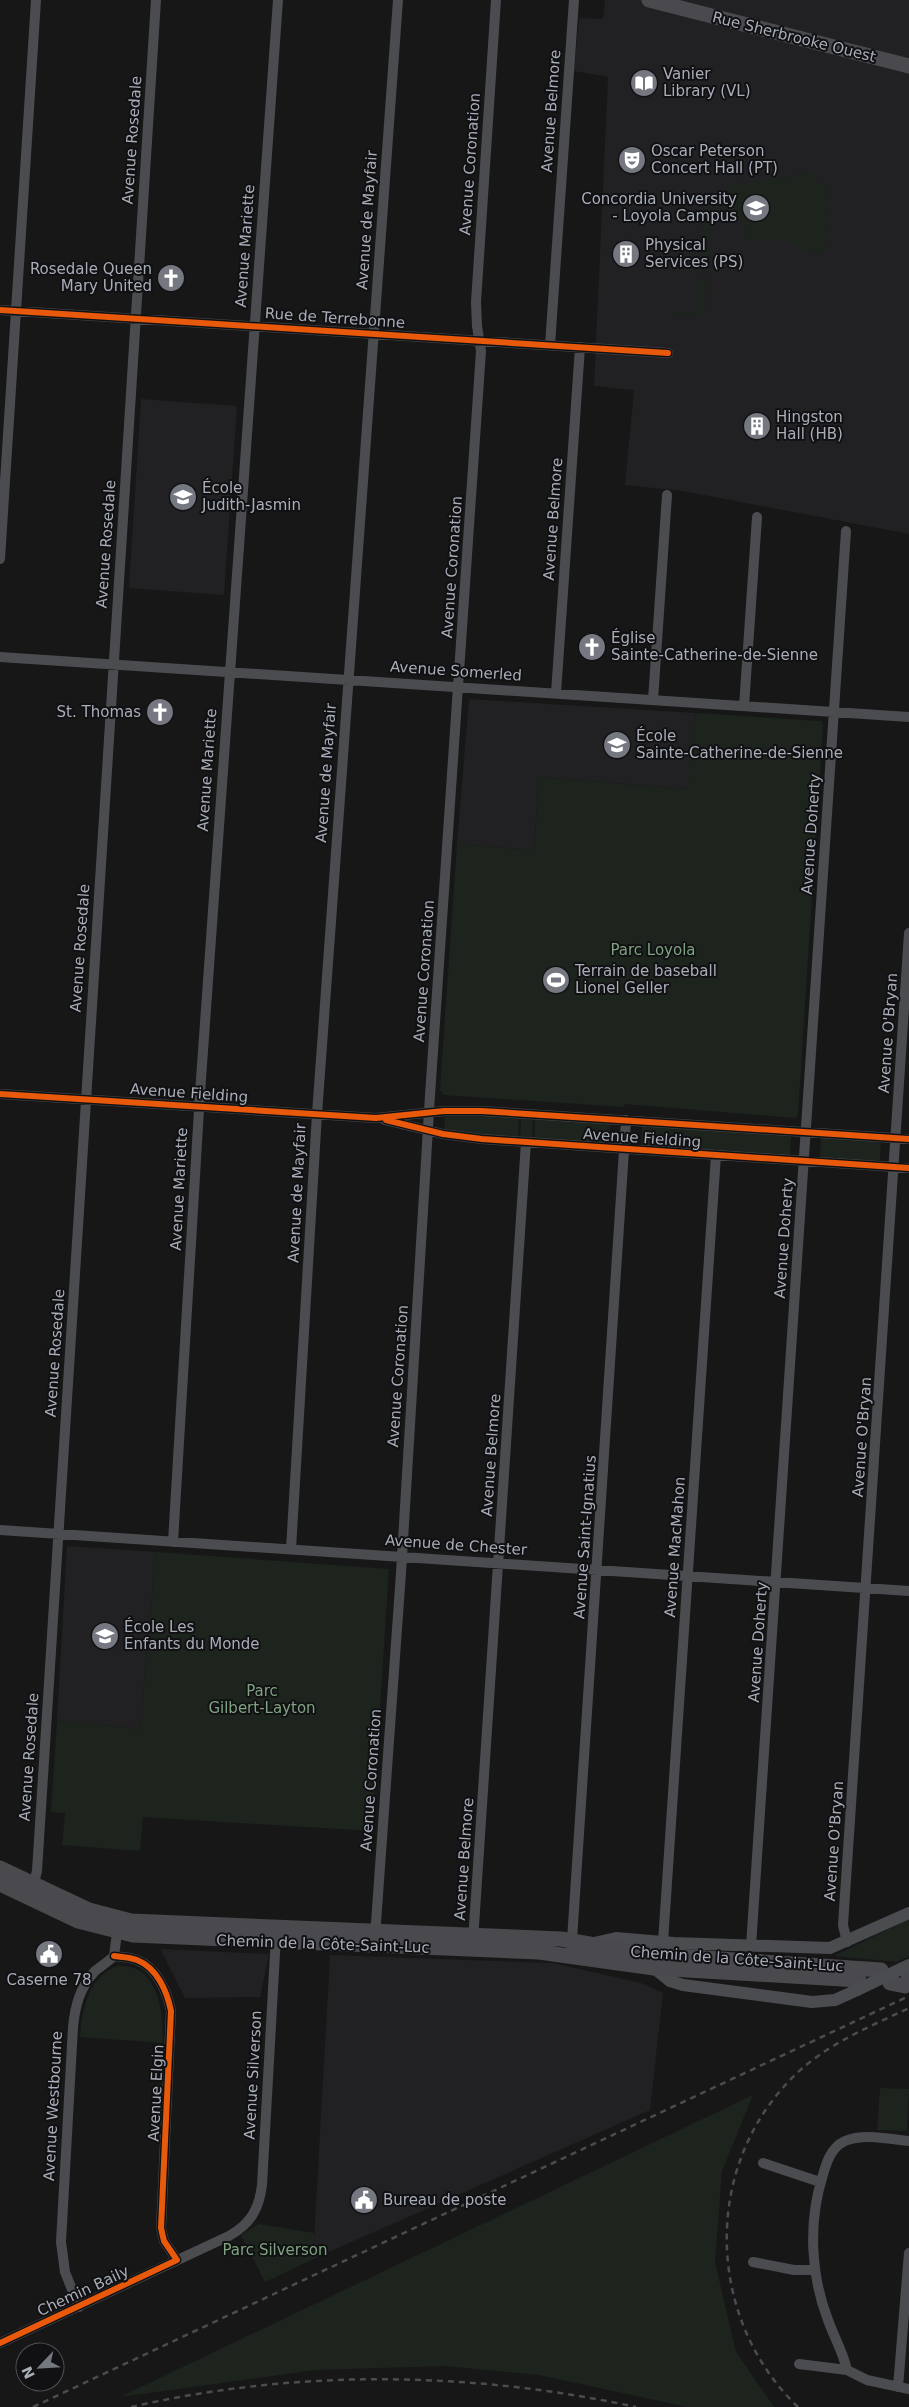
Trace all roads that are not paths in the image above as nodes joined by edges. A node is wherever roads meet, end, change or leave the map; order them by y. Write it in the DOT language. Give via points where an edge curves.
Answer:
graph roads {
  1 [pos="36,0"];
  2 [pos="156,0"];
  3 [pos="278,0"];
  4 [pos="398,0"];
  5 [pos="496,0"];
  6 [pos="574,0"];
  7 [pos="649,0"];
  8 [pos="909,66"];
  9 [pos="0,310"];
  10 [pos="16,311"];
  11 [pos="136,318"];
  12 [pos="254,326"];
  13 [pos="374,333"];
  14 [pos="479,340"];
  15 [pos="550,345"];
  16 [pos="580,347"];
  17 [pos="668,353"];
  18 [pos="667,495"];
  19 [pos="757,517"];
  20 [pos="846,531"];
  21 [pos="0,559"];
  22 [pos="0,657"];
  23 [pos="113,665"];
  24 [pos="229,672"];
  25 [pos="348,680"];
  26 [pos="459,686"];
  27 [pos="556,693"];
  28 [pos="654,700"];
  29 [pos="744,706"];
  30 [pos="834,712"];
  31 [pos="909,718"];
  32 [pos="909,933"];
  33 [pos="0,1094"];
  34 [pos="86,1100"];
  35 [pos="199,1107"];
  36 [pos="430,1112"];
  37 [pos="317,1114"];
  38 [pos="376,1118"];
  39 [pos="626,1120"];
  40 [pos="429,1131"];
  41 [pos="806,1132"];
  42 [pos="896,1138"];
  43 [pos="909,1139"];
  44 [pos="526,1142"];
  45 [pos="625,1149"];
  46 [pos="716,1155"];
  47 [pos="804,1161"];
  48 [pos="894,1167"];
  49 [pos="909,1168"];
  50 [pos="0,1530"];
  51 [pos="58,1534"];
  52 [pos="173,1542"];
  53 [pos="291,1550"];
  54 [pos="402,1558"];
  55 [pos="499,1563"];
  56 [pos="598,1570"];
  57 [pos="688,1576"];
  58 [pos="777,1582"];
  59 [pos="867,1588"];
  60 [pos="909,1591"];
  61 [pos="0,1868"];
  62 [pos="0,1884"];
  63 [pos="31,1891"];
  64 [pos="909,1913"];
  65 [pos="118,1926"];
  66 [pos="276,1935"];
  67 [pos="375,1938"];
  68 [pos="473,1942"];
  69 [pos="662,1942"];
  70 [pos="847,1942"];
  71 [pos="594,1943"];
  72 [pos="751,1946"];
  73 [pos="571,1948"];
  74 [pos="114,1956"];
  75 [pos="654,1968"];
  76 [pos="881,1970"];
  77 [pos="908,1975"];
  78 [pos="890,1983"];
  79 [pos="858,1985"];
  80 [pos="909,2141"];
  81 [pos="763,2164"];
  82 [pos="820,2182"];
  83 [pos="250,2221"];
  84 [pos="909,2253"];
  85 [pos="177,2260"];
  86 [pos="753,2262"];
  87 [pos="815,2270"];
  88 [pos="907,2304"];
  89 [pos="79,2308"];
  90 [pos="0,2343"];
  91 [pos="798,2364"];
  92 [pos="847,2370"];
  93 [pos="898,2386"];
  94 [pos="909,2389"];
  1 -- 10 [label="street"];
  2 -- 11 [label="street, Avenue Rosedale"];
  3 -- 12 [label="street, Avenue Mariette"];
  4 -- 13 [label="street, Avenue de Mayfair"];
  5 -- 14 [label="street, Avenue Coronation" via="476,302"];
  6 -- 15 [label="street, Avenue Belmore"];
  7 -- 8 [label="main road, Rue Sherbrooke Ouest"];
  9 -- 10 [label="street, Rue de Terrebonne"];
  10 -- 11 [label="street, Rue de Terrebonne"];
  10 -- 21 [label="street"];
  11 -- 12 [label="street, Rue de Terrebonne"];
  11 -- 23 [label="street, Avenue Rosedale"];
  12 -- 13 [label="street, Rue de Terrebonne"];
  12 -- 24 [label="street, Avenue Mariette"];
  13 -- 14 [label="street, Rue de Terrebonne"];
  13 -- 25 [label="street, Avenue de Mayfair"];
  14 -- 15 [label="street, Rue de Terrebonne"];
  14 -- 26 [label="street, Avenue Coronation" via="481,351"];
  15 -- 16 [label="street, Rue de Terrebonne"];
  16 -- 17 [label="street, Rue de Terrebonne"];
  16 -- 27 [label="street, Avenue Belmore"];
  18 -- 28 [label="street"];
  19 -- 29 [label="street"];
  20 -- 30 [label="street, Avenue Doherty"];
  22 -- 23 [label="street, Avenue Somerled"];
  23 -- 24 [label="street, Avenue Somerled"];
  23 -- 34 [label="street, Avenue Rosedale"];
  24 -- 25 [label="street, Avenue Somerled"];
  24 -- 35 [label="street, Avenue Mariette"];
  25 -- 26 [label="street, Avenue Somerled"];
  25 -- 37 [label="street, Avenue de Mayfair"];
  26 -- 27 [label="street, Avenue Somerled"];
  26 -- 36 [label="street, Avenue Coronation"];
  27 -- 28 [label="street, Avenue Somerled"];
  28 -- 29 [label="street, Avenue Somerled"];
  29 -- 30 [label="street, Avenue Somerled"];
  30 -- 31 [label="street, Avenue Somerled"];
  30 -- 41 [label="street, Avenue Doherty"];
  32 -- 42 [label="street, Avenue O'Bryan"];
  33 -- 34 [label="street, Avenue Fielding"];
  34 -- 35 [label="street, Avenue Fielding"];
  34 -- 51 [label="street, Avenue Rosedale"];
  35 -- 37 [label="street, Avenue Fielding"];
  35 -- 52 [label="street, Avenue Mariette"];
  36 -- 38 [label="street, Avenue Fielding"];
  36 -- 39 [label="street, Avenue Fielding" via="482,1111"];
  36 -- 40 [label="street, Avenue Coronation"];
  37 -- 38 [label="street, Avenue Fielding"];
  37 -- 53 [label="street, Avenue de Mayfair"];
  38 -- 40 [label="street, Avenue Fielding"];
  39 -- 41 [label="street, Avenue Fielding"];
  39 -- 45 [label="street, Avenue Saint-Ignatius"];
  40 -- 44 [label="street, Avenue Fielding"];
  40 -- 54 [label="street, Avenue Coronation"];
  41 -- 42 [label="street, Avenue Fielding"];
  41 -- 47 [label="street, Avenue Doherty"];
  42 -- 43 [label="street, Avenue Fielding"];
  42 -- 48 [label="street, Avenue O'Bryan"];
  44 -- 45 [label="street, Avenue Fielding"];
  44 -- 55 [label="street, Avenue Belmore"];
  45 -- 46 [label="street, Avenue Fielding"];
  45 -- 56 [label="street, Avenue Saint-Ignatius"];
  46 -- 47 [label="street, Avenue Fielding"];
  46 -- 57 [label="street, Avenue MacMahon"];
  47 -- 48 [label="street, Avenue Fielding"];
  47 -- 58 [label="street, Avenue Doherty"];
  48 -- 49 [label="street, Avenue Fielding"];
  48 -- 59 [label="street, Avenue O'Bryan"];
  50 -- 51 [label="street, Avenue de Chester"];
  51 -- 52 [label="street, Avenue de Chester"];
  51 -- 63 [label="street, Avenue Rosedale" via="37,1871"];
  52 -- 53 [label="street, Avenue de Chester"];
  53 -- 54 [label="street, Avenue de Chester"];
  54 -- 55 [label="street, Avenue de Chester"];
  54 -- 67 [label="street, Avenue Coronation"];
  55 -- 56 [label="street, Avenue de Chester"];
  55 -- 68 [label="street, Avenue Belmore"];
  56 -- 57 [label="street, Avenue de Chester"];
  56 -- 73 [label="street, Avenue Saint-Ignatius"];
  57 -- 58 [label="street, Avenue de Chester"];
  57 -- 69 [label="street, Avenue MacMahon"];
  58 -- 59 [label="street, Avenue de Chester"];
  58 -- 72 [label="street, Avenue Doherty"];
  59 -- 60 [label="street, Avenue de Chester"];
  59 -- 70 [label="street, Avenue O'Bryan" via="843,1925"];
  61 -- 63 [label="main road, Chemin de la Côte-Saint-Luc"];
  62 -- 63 [label="main road, Chemin de la Côte-Saint-Luc"];
  63 -- 65 [label="main road, Chemin de la Côte-Saint-Luc" via="78,1921"];
  64 -- 70 [label="street, Chemin de la Côte-Saint-Luc"];
  65 -- 66 [label="main road, Chemin de la Côte-Saint-Luc" via="146,1936"];
  65 -- 74 [label="street"];
  66 -- 67 [label="main road, Chemin de la Côte-Saint-Luc"];
  66 -- 83 [label="street, Avenue Silverson" via="262,2186 258,2206"];
  67 -- 68 [label="main road, Chemin de la Côte-Saint-Luc"];
  68 -- 73 [label="main road, Chemin de la Côte-Saint-Luc"];
  69 -- 71 [label="street, Chemin de la Côte-Saint-Luc" via="616,1938"];
  69 -- 72 [label="street, Chemin de la Côte-Saint-Luc"];
  70 -- 72 [label="street, Chemin de la Côte-Saint-Luc" via="830,1948"];
  71 -- 73 [label="main road, Chemin de la Côte-Saint-Luc"];
  71 -- 76 [label="main road, Chemin de la Côte-Saint-Luc" via="615,1950 646,1954"];
  73 -- 75 [label="main road, Chemin de la Côte-Saint-Luc"];
  74 -- 85 [label="street, Avenue Elgin" via="137,1960 151,1969 165,1990 171,2011 161,2228 164,2241"];
  74 -- 89 [label="street, Avenue Westbourne" via="94,1972 83,1988 73,2027 60,2242 65,2272"];
  75 -- 79 [label="main road, Chemin de la Côte-Saint-Luc"];
  75 -- 79 [label="street, Chemin de la Côte-Saint-Luc" via="670,1981 683,1985 812,2002 835,2000"];
  77 -- 78 [label="main road, Chemin de la Côte-Saint-Luc"];
  77 -- 79 [label="street, Chemin de la Côte-Saint-Luc, bridge"];
  80 -- 82 [label="street" via="864,2138 845,2141 828,2159"];
  81 -- 82 [label="street"];
  82 -- 87 [label="street" via="814,2236"];
  83 -- 85 [label="street, Chemin Baily" via="241,2229"];
  84 -- 88 [label="street"];
  85 -- 89 [label="street, Chemin Baily"];
  86 -- 87 [label="street" via="794,2270"];
  87 -- 92 [label="street" via="824,2308"];
  88 -- 93 [label="street"];
  89 -- 90 [label="street, Chemin Baily"];
  91 -- 92 [label="street"];
  92 -- 93 [label="street" via="868,2380"];
  93 -- 94 [label="street"];
}
